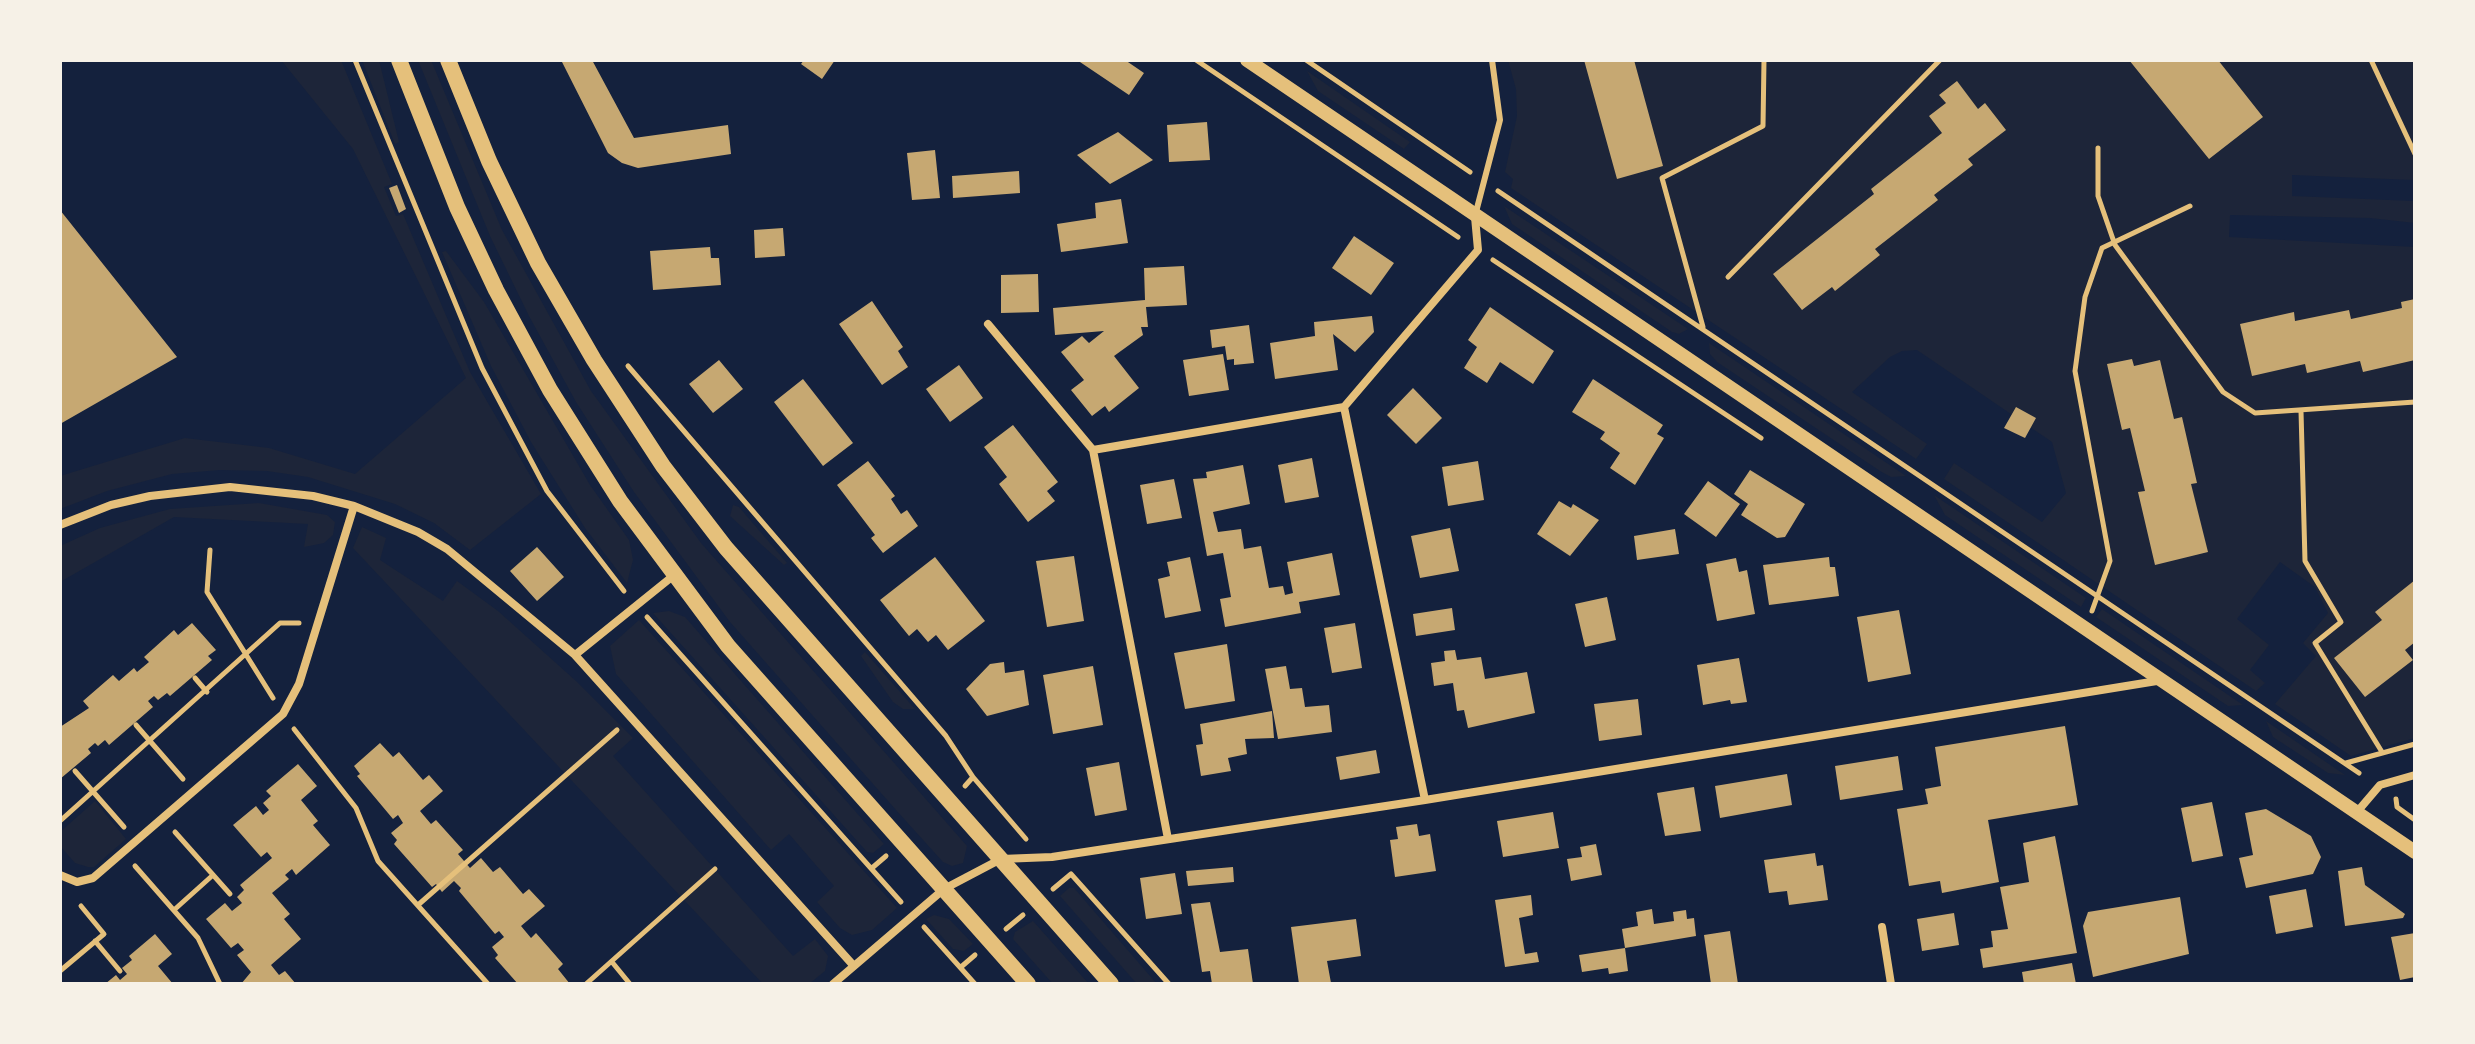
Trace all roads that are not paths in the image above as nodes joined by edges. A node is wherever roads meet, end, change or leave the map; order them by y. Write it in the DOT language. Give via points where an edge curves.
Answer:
graph roads {
  1 [pos="399,60"];
  2 [pos="448,60"];
  3 [pos="1247,60"];
  4 [pos="1492,60"];
  5 [pos="1475,217"];
  6 [pos="988,324"];
  7 [pos="1344,407"];
  8 [pos="1093,450"];
  9 [pos="354,506"];
  10 [pos="60,525"];
  11 [pos="673,576"];
  12 [pos="575,655"];
  13 [pos="2163,680"];
  14 [pos="2415,775"];
  15 [pos="1425,800"];
  16 [pos="2357,812"];
  17 [pos="1168,839"];
  18 [pos="2415,852"];
  19 [pos="1001,859"];
  20 [pos="60,875"];
  21 [pos="944,889"];
  22 [pos="1882,927"];
  23 [pos="853,965"];
  24 [pos="833,984"];
  25 [pos="1028,984"];
  26 [pos="1111,984"];
  27 [pos="1891,984"];
  1 -- 11 [label="main road" via="457,207 528,351 593,461"];
  2 -- 19 [label="main road" via="538,263 663,466 734,558"];
  3 -- 5 [label="street"];
  4 -- 5 [label="lane" via="1500,120"];
  5 -- 7 [label="street" via="1478,250"];
  5 -- 13 [label="street"];
  6 -- 8 [label="street"];
  7 -- 8 [label="street"];
  7 -- 15 [label="street"];
  8 -- 17 [label="street"];
  9 -- 10 [label="street" via="269,489 192,489 111,505"];
  9 -- 12 [label="street" via="447,549"];
  9 -- 20 [label="street" via="299,684 283,714 86,881"];
  11 -- 12 [label="street"];
  11 -- 21 [label="main road" via="728,646"];
  12 -- 23 [label="street"];
  13 -- 15 [label="street"];
  13 -- 16 [label="street"];
  14 -- 16 [label="street" via="2380,785"];
  15 -- 17 [label="street"];
  16 -- 18 [label="street"];
  17 -- 19 [label="street" via="1052,857"];
  19 -- 21 [label="street"];
  19 -- 26 [label="main road"];
  21 -- 23 [label="street"];
  21 -- 25 [label="main road"];
  22 -- 27 [label="street"];
  23 -- 24 [label="street"];
}
